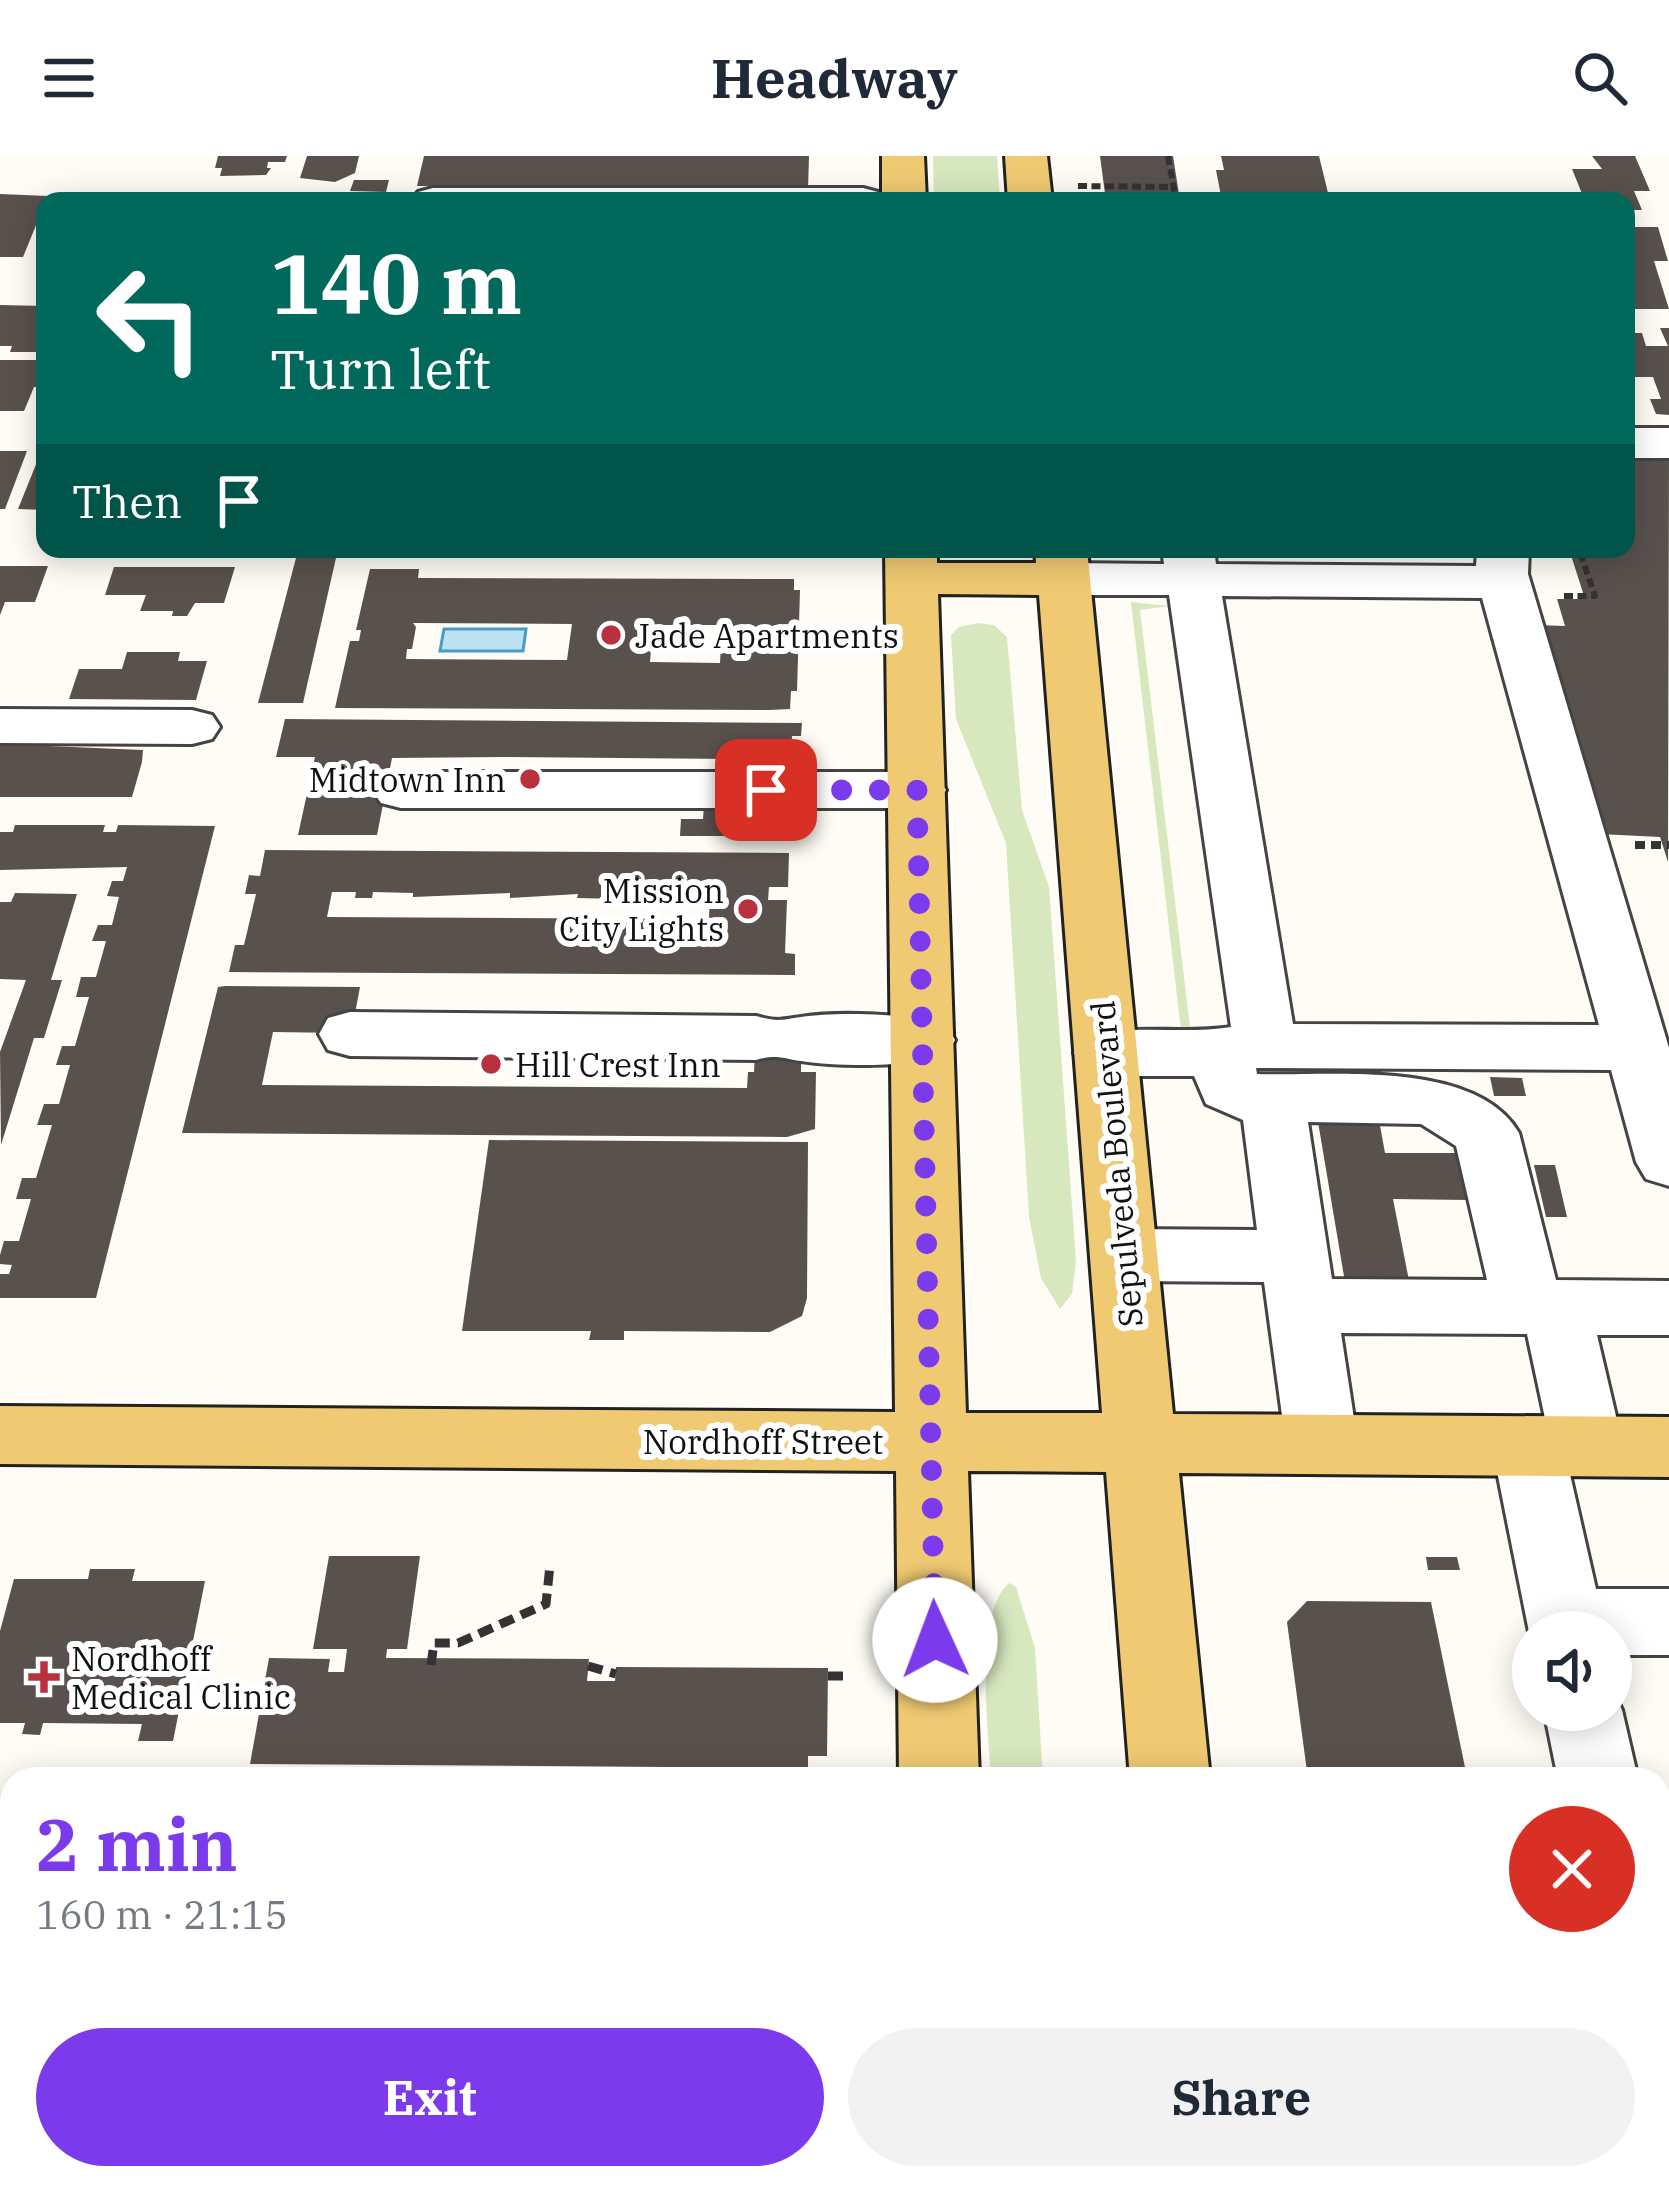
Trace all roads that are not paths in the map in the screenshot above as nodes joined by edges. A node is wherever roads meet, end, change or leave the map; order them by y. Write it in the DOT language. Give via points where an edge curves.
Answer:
graph roads {
  1 [pos="904,156"];
  2 [pos="1026,156"];
  3 [pos="904,192"];
  4 [pos="1029,192"];
  5 [pos="1635,443"];
  6 [pos="1669,443"];
  7 [pos="911,563"];
  8 [pos="1062,564"];
  9 [pos="1190,564"];
  10 [pos="1504,566"];
  11 [pos="0,726"];
  12 [pos="192,727"];
  13 [pos="401,790"];
  14 [pos="917,790"];
  15 [pos="350,1034"];
  16 [pos="924,1040"];
  17 [pos="1637,1048"];
  18 [pos="1106,1053"];
  19 [pos="1252,1066"];
  20 [pos="1669,1162"];
  21 [pos="1124,1255"];
  22 [pos="1298,1281"];
  23 [pos="1542,1308"];
  24 [pos="1669,1309"];
  25 [pos="0,1435"];
  26 [pos="932,1442"];
  27 [pos="1142,1444"];
  28 [pos="1322,1444"];
  29 [pos="1557,1446"];
  30 [pos="1669,1447"];
  31 [pos="1565,1611"];
  32 [pos="1669,1622"];
  33 [pos="1632,1624"];
  34 [pos="1588,1731"];
  35 [pos="939,1767"];
  36 [pos="1169,1767"];
  37 [pos="1595,1767"];
  1 -- 3 [label="main road"];
  2 -- 4 [label="main road"];
  5 -- 6 [label="lane"];
  7 -- 8 [label="main road"];
  7 -- 14 [label="main road"];
  8 -- 9 [label="lane"];
  8 -- 18 [label="main road, Sepulveda Boulevard"];
  9 -- 10 [label="lane"];
  9 -- 19 [label="lane"];
  10 -- 17 [label="lane"];
  11 -- 12 [label="lane"];
  13 -- 14 [label="lane"];
  14 -- 16 [label="main road"];
  15 -- 16 [label="lane"];
  16 -- 26 [label="main road"];
  17 -- 19 [label="lane"];
  17 -- 20 [label="lane"];
  18 -- 19 [label="lane"];
  18 -- 21 [label="main road, Sepulveda Boulevard"];
  19 -- 22 [label="lane"];
  19 -- 23 [label="lane" via="1430,1102 1486,1133"];
  21 -- 22 [label="lane"];
  21 -- 27 [label="main road, Sepulveda Boulevard"];
  22 -- 23 [label="lane"];
  22 -- 28 [label="lane"];
  23 -- 24 [label="lane"];
  23 -- 29 [label="lane"];
  25 -- 26 [label="main road, Nordhoff Street"];
  26 -- 27 [label="main road, Nordhoff Street"];
  26 -- 35 [label="main road"];
  27 -- 28 [label="main road, Nordhoff Street"];
  27 -- 36 [label="main road, Sepulveda Boulevard"];
  28 -- 29 [label="main road, Nordhoff Street"];
  29 -- 30 [label="main road, Nordhoff Street"];
  29 -- 31 [label="lane"];
  32 -- 33 [label="lane"];
  34 -- 37 [label="lane"];
}
